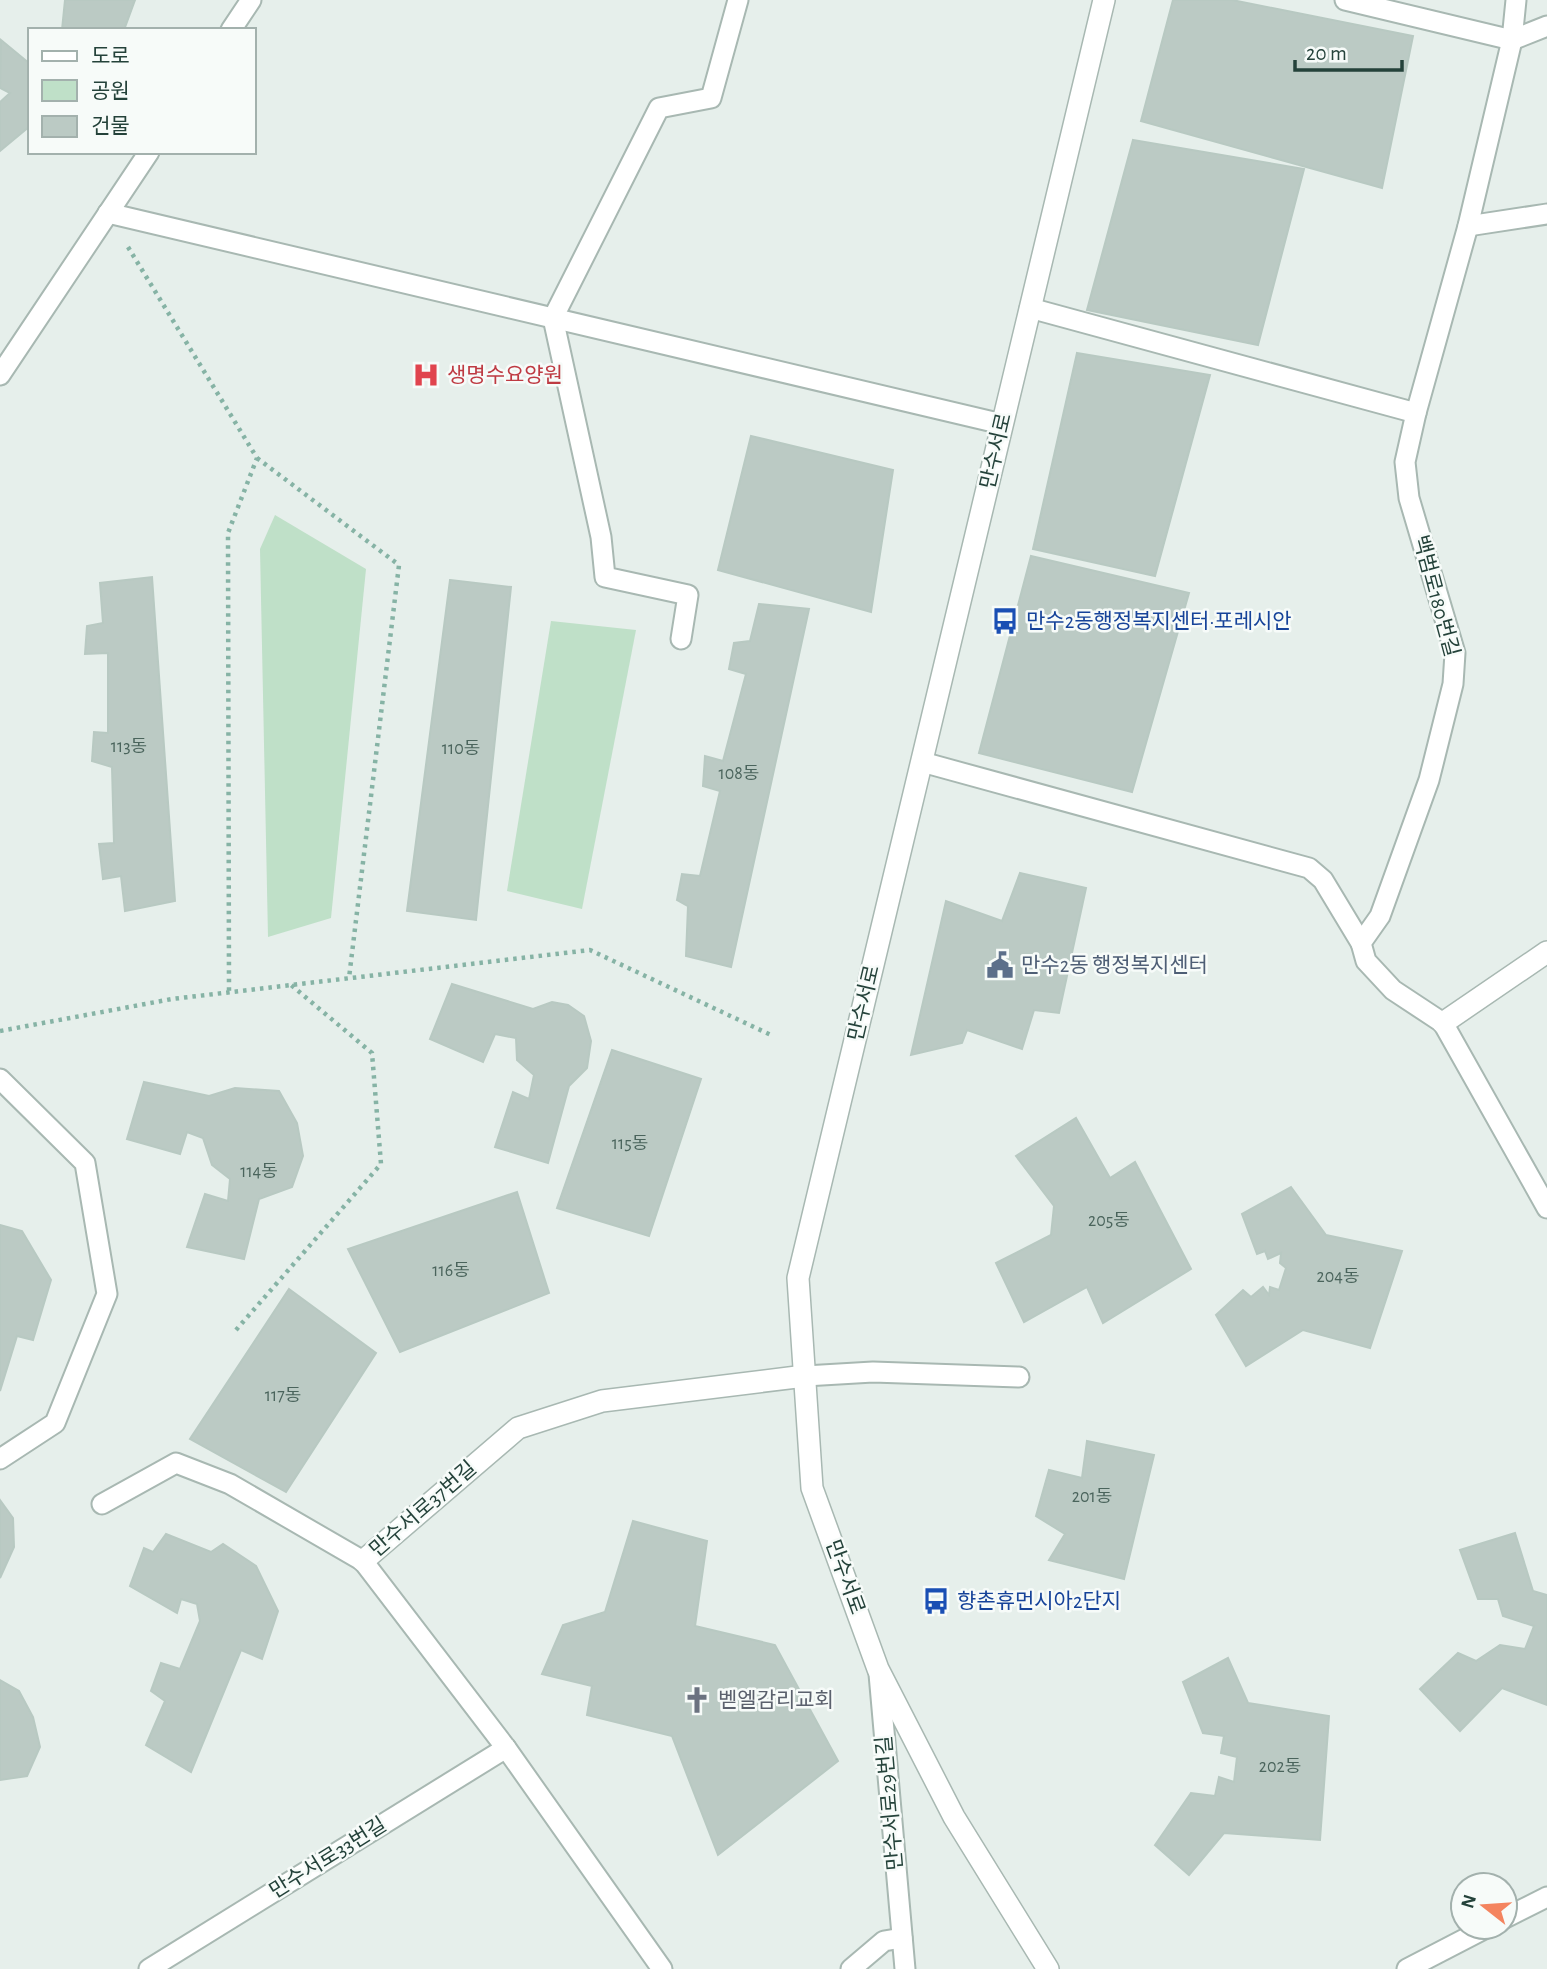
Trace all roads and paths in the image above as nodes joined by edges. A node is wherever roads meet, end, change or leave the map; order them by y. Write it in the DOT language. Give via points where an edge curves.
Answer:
graph roads {
  1 [pos="251,0"];
  2 [pos="738,0"];
  3 [pos="1104,0"];
  4 [pos="1345,0"];
  5 [pos="1516,0"];
  6 [pos="1547,26"];
  7 [pos="232,28"];
  8 [pos="1512,40"];
  9 [pos="148,154"];
  10 [pos="108,213"];
  11 [pos="1547,214"];
  12 [pos="1468,226"];
  13 [pos="1030,308"];
  14 [pos="553,318"];
  15 [pos="0,375"];
  16 [pos="1416,413"];
  17 [pos="1002,424"];
  18 [pos="257,458"];
  19 [pos="681,639"];
  20 [pos="922,762"];
  21 [pos="1361,943"];
  22 [pos="1547,952"];
  23 [pos="349,978"];
  24 [pos="291,985"];
  25 [pos="229,992"];
  26 [pos="1443,1023"];
  27 [pos="0,1031"];
  28 [pos="771,1035"];
  29 [pos="0,1079"];
  30 [pos="1547,1208"];
  31 [pos="236,1330"];
  32 [pos="805,1376"];
  33 [pos="1019,1377"];
  34 [pos="0,1459"];
  35 [pos="102,1504"];
  36 [pos="363,1561"];
  37 [pos="878,1669"];
  38 [pos="506,1748"];
  39 [pos="1547,1897"];
  40 [pos="1519,1911"];
  41 [pos="902,1938"];
  42 [pos="1461,1941"];
  43 [pos="149,1969"];
  44 [pos="662,1969"];
  45 [pos="851,1969"];
  46 [pos="905,1969"];
  47 [pos="1048,1969"];
  48 [pos="1407,1969"];
  1 -- 7 [label="lane"];
  2 -- 14 [label="lane" via="711,98 659,108"];
  3 -- 13 [label="street, 만수서로"];
  4 -- 8 [label="lane"];
  5 -- 8 [label="lane, 백범로180번길"];
  6 -- 8 [label="lane"];
  8 -- 12 [label="lane, 백범로180번길"];
  9 -- 10 [label="lane"];
  10 -- 14 [label="lane"];
  10 -- 15 [label="lane"];
  10 -- 18 [label="path"];
  11 -- 12 [label="lane"];
  12 -- 16 [label="lane, 백범로180번길"];
  13 -- 16 [label="lane"];
  13 -- 17 [label="street, 만수서로"];
  14 -- 17 [label="lane"];
  14 -- 19 [label="lane" via="601,537 605,577 688,595"];
  16 -- 21 [label="lane, 백범로180번길" via="1405,462 1409,498 1455,653 1453,684 1430,780 1380,916"];
  17 -- 20 [label="street, 만수서로"];
  18 -- 23 [label="path" via="398,565"];
  18 -- 25 [label="path" via="228,533"];
  20 -- 21 [label="lane" via="1309,868 1323,880"];
  20 -- 32 [label="street, 만수서로" via="798,1278"];
  21 -- 26 [label="lane" via="1366,961 1393,990"];
  22 -- 26 [label="street"];
  23 -- 24 [label="path"];
  23 -- 28 [label="path" via="590,950"];
  24 -- 25 [label="path"];
  24 -- 31 [label="path" via="372,1053 381,1164"];
  25 -- 27 [label="path"];
  26 -- 30 [label="lane"];
  29 -- 34 [label="lane" via="85,1163 107,1294 55,1423"];
  32 -- 33 [label="lane" via="873,1372"];
  32 -- 36 [label="street, 만수서로37번길" via="602,1401 518,1428"];
  32 -- 37 [label="street, 만수서로" via="812,1488"];
  35 -- 36 [label="lane" via="176,1463 230,1484"];
  36 -- 38 [label="lane, 만수서로37번길"];
  37 -- 41 [label="lane, 만수서로29번길"];
  37 -- 47 [label="street, 만수서로" via="954,1817"];
  38 -- 43 [label="lane, 만수서로33번길"];
  38 -- 44 [label="lane, 만수서로37번길"];
  39 -- 40 [label="lane"];
  41 -- 45 [label="lane" via="884,1941"];
  41 -- 46 [label="lane, 만수서로29번길"];
  42 -- 48 [label="lane"];
}
